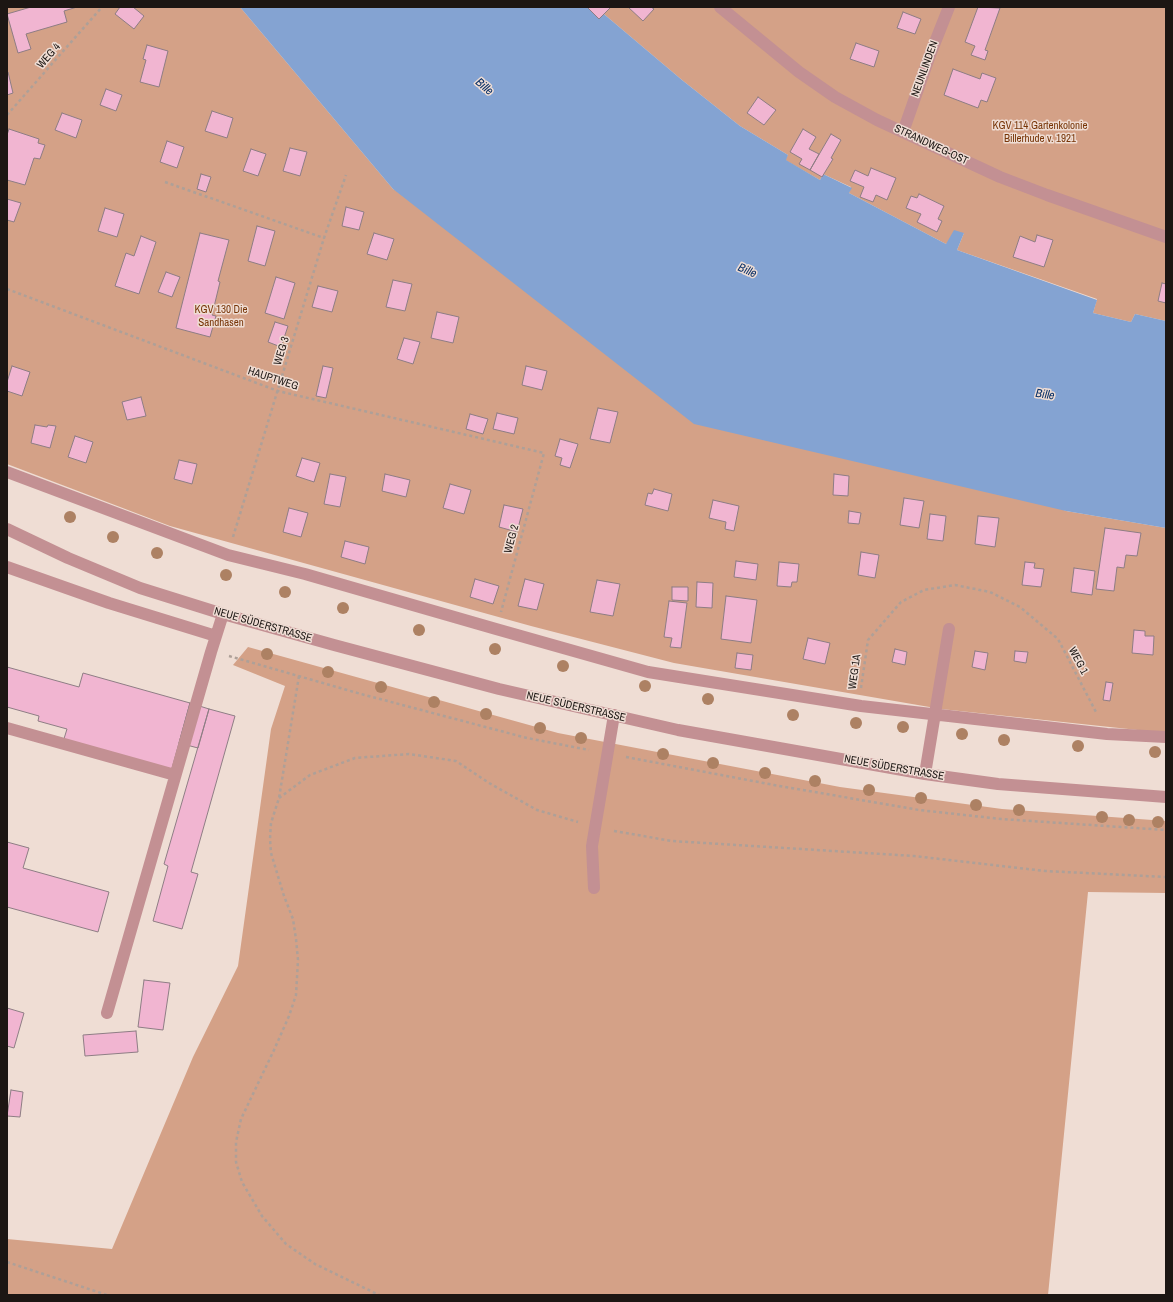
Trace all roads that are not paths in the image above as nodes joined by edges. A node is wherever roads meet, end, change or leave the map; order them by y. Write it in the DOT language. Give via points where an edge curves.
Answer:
graph roads {
  1 [pos="720,7"];
  2 [pos="949,7"];
  3 [pos="903,132"];
  4 [pos="1166,237"];
  5 [pos="7,472"];
  6 [pos="7,529"];
  7 [pos="7,567"];
  8 [pos="223,614"];
  9 [pos="949,629"];
  10 [pos="216,636"];
  11 [pos="935,714"];
  12 [pos="614,715"];
  13 [pos="7,728"];
  14 [pos="1166,737"];
  15 [pos="924,774"];
  16 [pos="175,775"];
  17 [pos="1166,797"];
  18 [pos="594,888"];
  19 [pos="107,1013"];
  1 -- 3 [label="street, STRANDWEG-OST" via="799,72 829,93"];
  2 -- 3 [label="street, NEUNLINDEN"];
  3 -- 4 [label="street, STRANDWEG-OST" via="1000,176"];
  5 -- 11 [label="street" via="228,555 305,574 648,672 861,706"];
  6 -- 8 [label="street, NEUE SÜDERSTRASSE" via="140,588"];
  7 -- 10 [label="street" via="109,604"];
  8 -- 10 [label="street"];
  8 -- 12 [label="street, NEUE SÜDERSTRASSE" via="499,689"];
  9 -- 11 [label="street"];
  10 -- 16 [label="street"];
  11 -- 14 [label="street" via="1108,734"];
  11 -- 15 [label="street"];
  12 -- 15 [label="street, NEUE SÜDERSTRASSE" via="686,731"];
  12 -- 18 [label="street" via="592,846"];
  13 -- 16 [label="street"];
  15 -- 17 [label="street, NEUE SÜDERSTRASSE" via="998,784"];
  16 -- 19 [label="street"];
}
